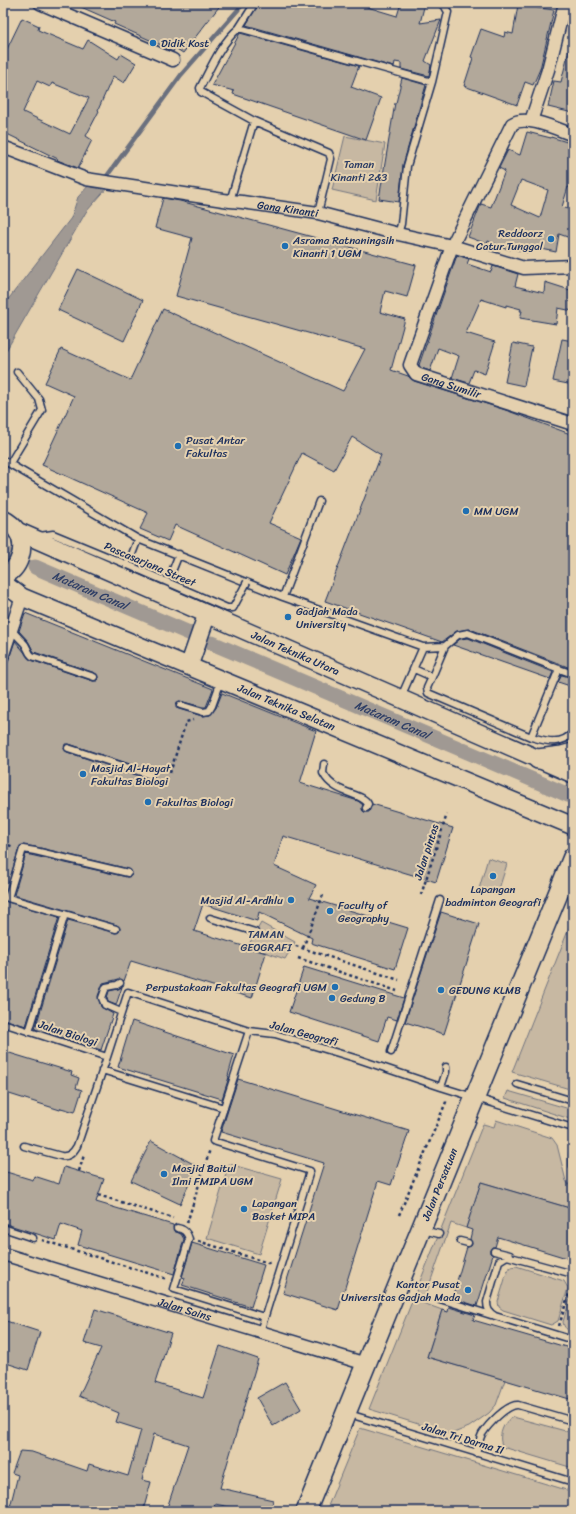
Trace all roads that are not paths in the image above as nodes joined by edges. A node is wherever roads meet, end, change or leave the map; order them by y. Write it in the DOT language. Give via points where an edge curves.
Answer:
graph roads {
  1 [pos="40,3"];
  2 [pos="255,3"];
  3 [pos="440,3"];
  4 [pos="565,3"];
  5 [pos="240,28"];
  6 [pos="173,60"];
  7 [pos="432,82"];
  8 [pos="254,121"];
  9 [pos="531,121"];
  10 [pos="573,135"];
  11 [pos="3,147"];
  12 [pos="230,201"];
  13 [pos="318,213"];
  14 [pos="398,234"];
  15 [pos="452,246"];
  16 [pos="573,266"];
  17 [pos="17,372"];
  18 [pos="573,424"];
  19 [pos="3,460"];
  20 [pos="10,463"];
  21 [pos="319,501"];
  22 [pos="3,518"];
  23 [pos="138,539"];
  24 [pos="24,540"];
  25 [pos="179,554"];
  26 [pos="126,571"];
  27 [pos="8,572"];
  28 [pos="247,582"];
  29 [pos="3,583"];
  30 [pos="163,595"];
  31 [pos="22,597"];
  32 [pos="283,597"];
  33 [pos="205,621"];
  34 [pos="11,629"];
  35 [pos="445,646"];
  36 [pos="424,648"];
  37 [pos="3,654"];
  38 [pos="188,666"];
  39 [pos="414,669"];
  40 [pos="559,669"];
  41 [pos="573,674"];
  42 [pos="94,677"];
  43 [pos="432,677"];
  44 [pos="221,680"];
  45 [pos="400,698"];
  46 [pos="180,705"];
  47 [pos="573,732"];
  48 [pos="531,737"];
  49 [pos="68,748"];
  50 [pos="573,753"];
  51 [pos="538,759"];
  52 [pos="324,764"];
  53 [pos="573,774"];
  54 [pos="150,775"];
  55 [pos="366,808"];
  56 [pos="573,826"];
  57 [pos="573,857"];
  58 [pos="128,873"];
  59 [pos="440,900"];
  60 [pos="65,914"];
  61 [pos="210,918"];
  62 [pos="116,929"];
  63 [pos="255,932"];
  64 [pos="120,983"];
  65 [pos="128,992"];
  66 [pos="121,1012"];
  67 [pos="3,1023"];
  68 [pos="249,1031"];
  69 [pos="29,1032"];
  70 [pos="391,1052"];
  71 [pos="107,1057"];
  72 [pos="446,1067"];
  73 [pos="102,1070"];
  74 [pos="517,1084"];
  75 [pos="441,1087"];
  76 [pos="475,1097"];
  77 [pos="573,1101"];
  78 [pos="224,1108"];
  79 [pos="573,1128"];
  80 [pos="24,1146"];
  81 [pos="573,1154"];
  82 [pos="573,1166"];
  83 [pos="3,1228"];
  84 [pos="177,1228"];
  85 [pos="33,1238"];
  86 [pos="460,1241"];
  87 [pos="468,1243"];
  88 [pos="494,1251"];
  89 [pos="3,1254"];
  90 [pos="512,1256"];
  91 [pos="573,1274"];
  92 [pos="440,1299"];
  93 [pos="495,1316"];
  94 [pos="264,1317"];
  95 [pos="260,1332"];
  96 [pos="573,1340"];
  97 [pos="366,1364"];
  98 [pos="346,1413"];
  99 [pos="573,1421"];
  100 [pos="476,1452"];
  101 [pos="573,1482"];
  102 [pos="306,1511"];
  1 -- 6 [label="street"];
  2 -- 5 [label="lane"];
  3 -- 7 [label="lane" via="448,12"];
  4 -- 9 [label="street" via="548,70"];
  5 -- 7 [label="lane"];
  5 -- 8 [label="lane" via="224,44 200,88 201,92"];
  7 -- 14 [label="lane" via="407,166"];
  8 -- 12 [label="lane"];
  8 -- 13 [label="lane" via="329,153 331,159"];
  9 -- 10 [label="street"];
  9 -- 15 [label="street" via="517,120 512,124"];
  11 -- 12 [label="street, Gang Kinanti" via="86,179"];
  12 -- 13 [label="street, Gang Kinanti"];
  13 -- 14 [label="street, Gang Kinanti"];
  14 -- 15 [label="street, Gang Kinanti"];
  15 -- 16 [label="street, Gang Kinanti" via="524,268"];
  15 -- 18 [label="street, Gang Sumilir" via="410,365 416,374"];
  17 -- 20 [label="lane" via="39,399 42,410"];
  19 -- 20 [label="lane"];
  20 -- 23 [label="lane"];
  21 -- 32 [label="lane"];
  22 -- 24 [label="main road, Jalan Teknika Utara" via="11,523"];
  23 -- 25 [label="lane"];
  23 -- 26 [label="lane"];
  24 -- 26 [label="main road, Jalan Teknika Utara"];
  24 -- 27 [label="main road" via="19,560"];
  25 -- 28 [label="lane"];
  25 -- 30 [label="lane"];
  26 -- 28 [label="lane, Pascasarjana Street, bridge" via="227,608 233,608"];
  26 -- 30 [label="main road, Jalan Teknika Utara"];
  28 -- 32 [label="lane"];
  29 -- 31 [label="main road, Jalan Teknika Selatan"];
  30 -- 33 [label="main road, Jalan Teknika Utara"];
  31 -- 34 [label="street"];
  31 -- 38 [label="main road, Jalan Teknika Selatan"];
  32 -- 36 [label="lane"];
  33 -- 38 [label="main road"];
  33 -- 45 [label="main road, Jalan Teknika Utara"];
  34 -- 37 [label="street"];
  34 -- 42 [label="lane" via="32,656"];
  35 -- 36 [label="lane"];
  35 -- 40 [label="lane" via="458,635 468,633"];
  35 -- 43 [label="lane"];
  36 -- 39 [label="lane"];
  38 -- 44 [label="main road, Jalan Teknika Selatan"];
  39 -- 43 [label="lane"];
  39 -- 45 [label="lane"];
  40 -- 41 [label="lane"];
  40 -- 48 [label="lane"];
  43 -- 48 [label="lane" via="427,688 428,693"];
  44 -- 46 [label="lane" via="211,709 203,712"];
  44 -- 56 [label="main road, Jalan Teknika Selatan"];
  45 -- 51 [label="main road, Jalan Teknika Utara"];
  47 -- 48 [label="lane" via="560,741 549,742"];
  49 -- 54 [label="lane"];
  50 -- 51 [label="main road"];
  51 -- 53 [label="main road, Jalan Teknika Utara"];
  52 -- 55 [label="lane" via="323,773 331,784 366,800"];
  57 -- 76 [label="main road, Jalan Persatuan"];
  58 -- 60 [label="lane" via="23,849 8,898"];
  59 -- 70 [label="lane"];
  60 -- 62 [label="lane"];
  60 -- 69 [label="lane"];
  61 -- 63 [label="lane"];
  64 -- 66 [label="lane" via="106,987 102,998 105,1005"];
  65 -- 66 [label="lane, Jalan Biologi"];
  65 -- 68 [label="lane, Jalan Geografi"];
  66 -- 71 [label="lane, Jalan Biologi"];
  67 -- 69 [label="lane, Jalan Biologi"];
  68 -- 75 [label="lane, Jalan Geografi" via="275,1034"];
  68 -- 78 [label="lane"];
  69 -- 71 [label="lane, Jalan Biologi"];
  71 -- 73 [label="lane"];
  72 -- 75 [label="lane"];
  73 -- 78 [label="lane"];
  73 -- 80 [label="lane" via="73,1152 66,1157"];
  74 -- 77 [label="lane"];
  75 -- 76 [label="lane, Jalan Geografi"];
  76 -- 79 [label="lane, Jalan Geografi"];
  76 -- 97 [label="main road, Jalan Persatuan" via="430,1232"];
  78 -- 94 [label="lane" via="213,1141 310,1171"];
  81 -- 82 [label="lane"];
  83 -- 85 [label="lane"];
  84 -- 94 [label="lane" via="186,1231 189,1239 174,1289"];
  86 -- 87 [label="lane"];
  88 -- 90 [label="lane"];
  89 -- 95 [label="street, Jalan Sains"];
  90 -- 91 [label="lane"];
  90 -- 93 [label="lane" via="499,1261 487,1302 490,1313"];
  92 -- 93 [label="lane"];
  93 -- 96 [label="lane"];
  94 -- 95 [label="lane"];
  95 -- 97 [label="street, Jalan Sains"];
  97 -- 98 [label="main road, Jalan Persatuan"];
  98 -- 100 [label="lane, Jalan Tri Darma II"];
  98 -- 102 [label="main road, Jalan Persatuan"];
  99 -- 100 [label="lane" via="511,1405 483,1434"];
  100 -- 101 [label="lane, Jalan Tri Darma II"];
}
